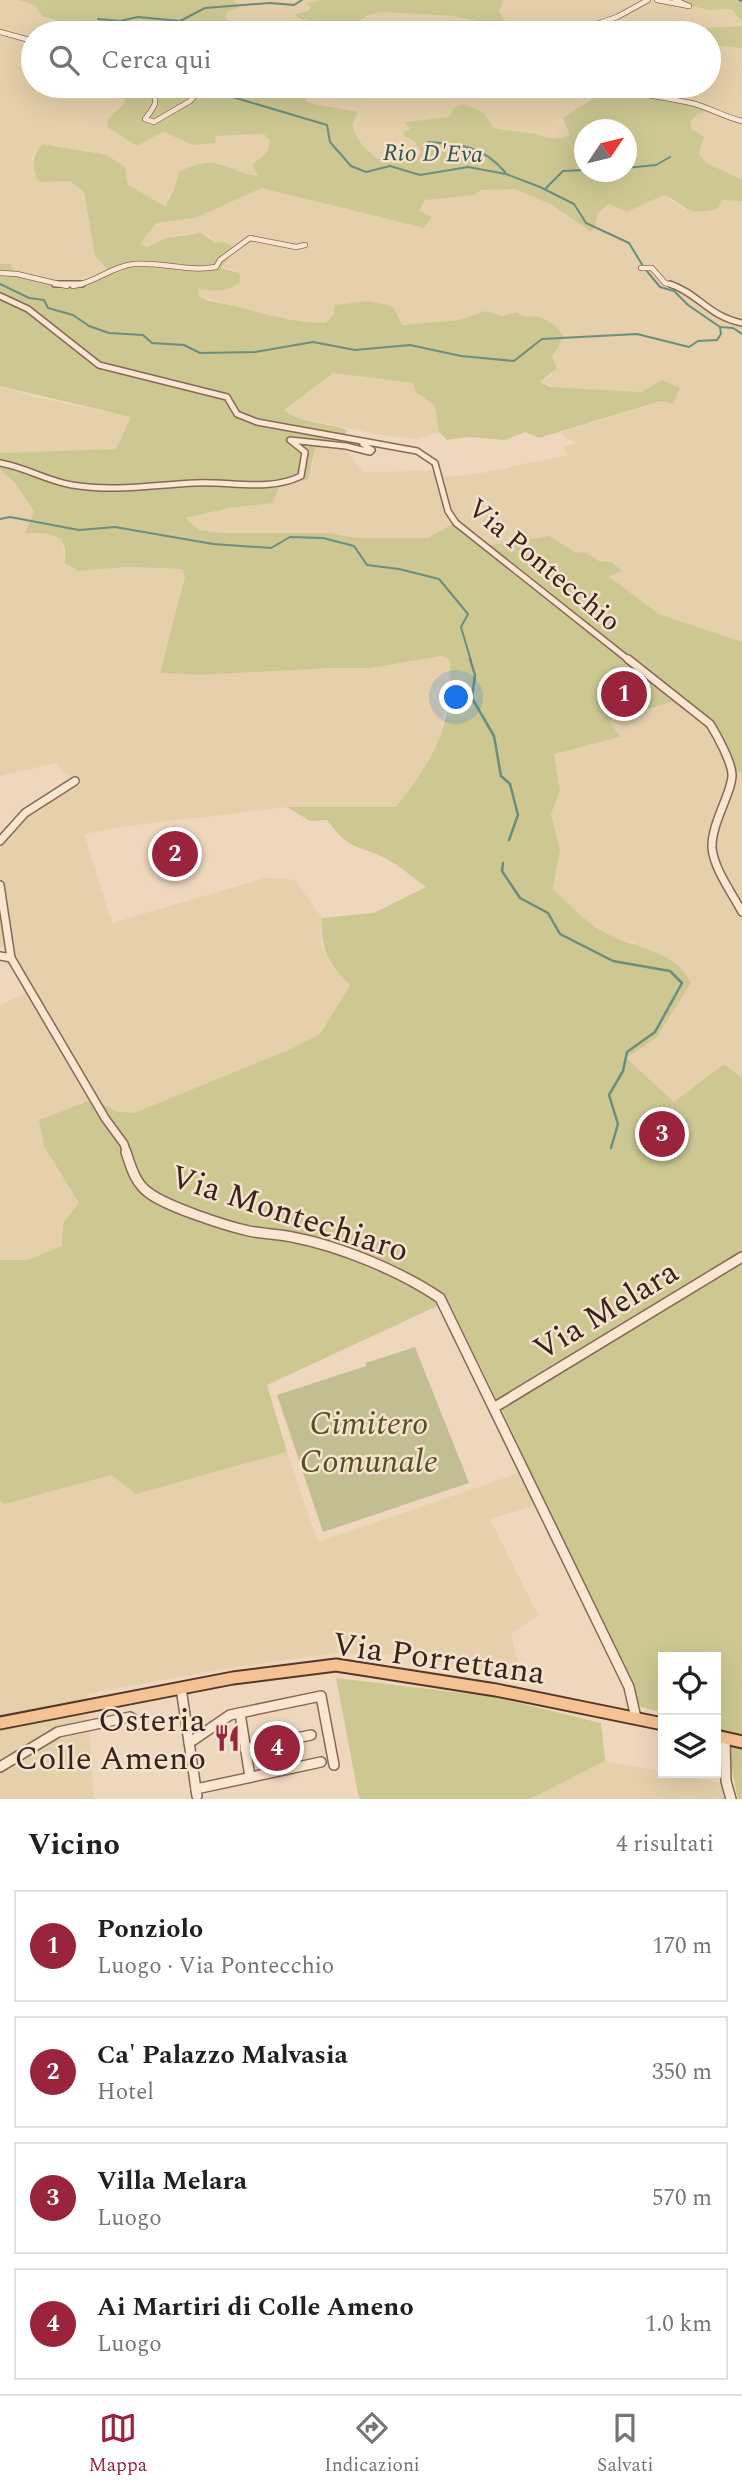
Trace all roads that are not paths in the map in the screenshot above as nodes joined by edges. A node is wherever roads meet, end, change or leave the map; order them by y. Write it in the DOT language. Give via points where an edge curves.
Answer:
graph roads {
  1 [pos="648,0"];
  2 [pos="657,0"];
  3 [pos="674,0"];
  4 [pos="607,21"];
  5 [pos="0,32"];
  6 [pos="21,38"];
  7 [pos="157,98"];
  8 [pos="193,98"];
  9 [pos="658,98"];
  10 [pos="742,121"];
  11 [pos="305,245"];
  12 [pos="641,268"];
  13 [pos="0,273"];
  14 [pos="0,296"];
  15 [pos="742,323"];
  16 [pos="363,443"];
  17 [pos="0,463"];
  18 [pos="75,781"];
  19 [pos="0,841"];
  20 [pos="0,884"];
  21 [pos="742,912"];
  22 [pos="0,956"];
  23 [pos="11,958"];
  24 [pos="742,1257"];
  25 [pos="495,1407"];
  26 [pos="181,1688"];
  27 [pos="240,1713"];
  28 [pos="636,1718"];
  29 [pos="0,1723"];
  30 [pos="658,1723"];
  31 [pos="140,1724"];
  32 [pos="311,1735"];
  33 [pos="721,1738"];
  34 [pos="742,1742"];
  35 [pos="189,1743"];
  36 [pos="721,1745"];
  37 [pos="246,1749"];
  38 [pos="18,1756"];
  39 [pos="0,1761"];
  40 [pos="0,1767"];
  41 [pos="250,1777"];
  42 [pos="731,1799"];
  1 -- 4 [label="street"];
  2 -- 3 [label="street" via="689,6"];
  5 -- 6 [label="street"];
  7 -- 8 [label="street" via="145,119 154,122"];
  9 -- 10 [label="street" via="694,103"];
  11 -- 13 [label="street" via="250,238 216,267 192,271 131,264 73,286"];
  12 -- 15 [label="street" via="652,268 664,284 681,288 722,319"];
  14 -- 16 [label="street" via="28,309 100,365 227,397 237,414 257,422"];
  16 -- 17 [label="street, Via Pontecchio" via="372,450 290,440 305,452 301,476 271,483 123,489 61,483"];
  16 -- 21 [label="street, Via Pontecchio" via="403,447 435,463 448,511 456,523 710,724 732,775 714,828 712,849"];
  18 -- 19 [label="street" via="25,813"];
  20 -- 23 [label="street"];
  22 -- 23 [label="street"];
  23 -- 25 [label="street, Via Montechiaro" via="124,1144 132,1174 147,1192 249,1231 295,1237 354,1256 427,1287 447,1309"];
  24 -- 25 [label="street, Via Melara"];
  25 -- 28 [label="street, Via Montechiaro" via="629,1687"];
  26 -- 28 [label="main road, Via Porrettana" via="336,1665 496,1689"];
  26 -- 29 [label="main road, Via Porrettana"];
  26 -- 35 [label="street"];
  27 -- 35 [label="street"];
  27 -- 37 [label="street"];
  27 -- 41 [label="street" via="321,1696 329,1761"];
  28 -- 30 [label="main road, Via Porrettana"];
  31 -- 38 [label="street" via="130,1717 58,1732"];
  32 -- 37 [label="street"];
  33 -- 34 [label="main road"];
  35 -- 41 [label="street" via="196,1792"];
  36 -- 42 [label="street"];
  37 -- 41 [label="street"];
  38 -- 39 [label="street"];
  38 -- 40 [label="street"];
}
